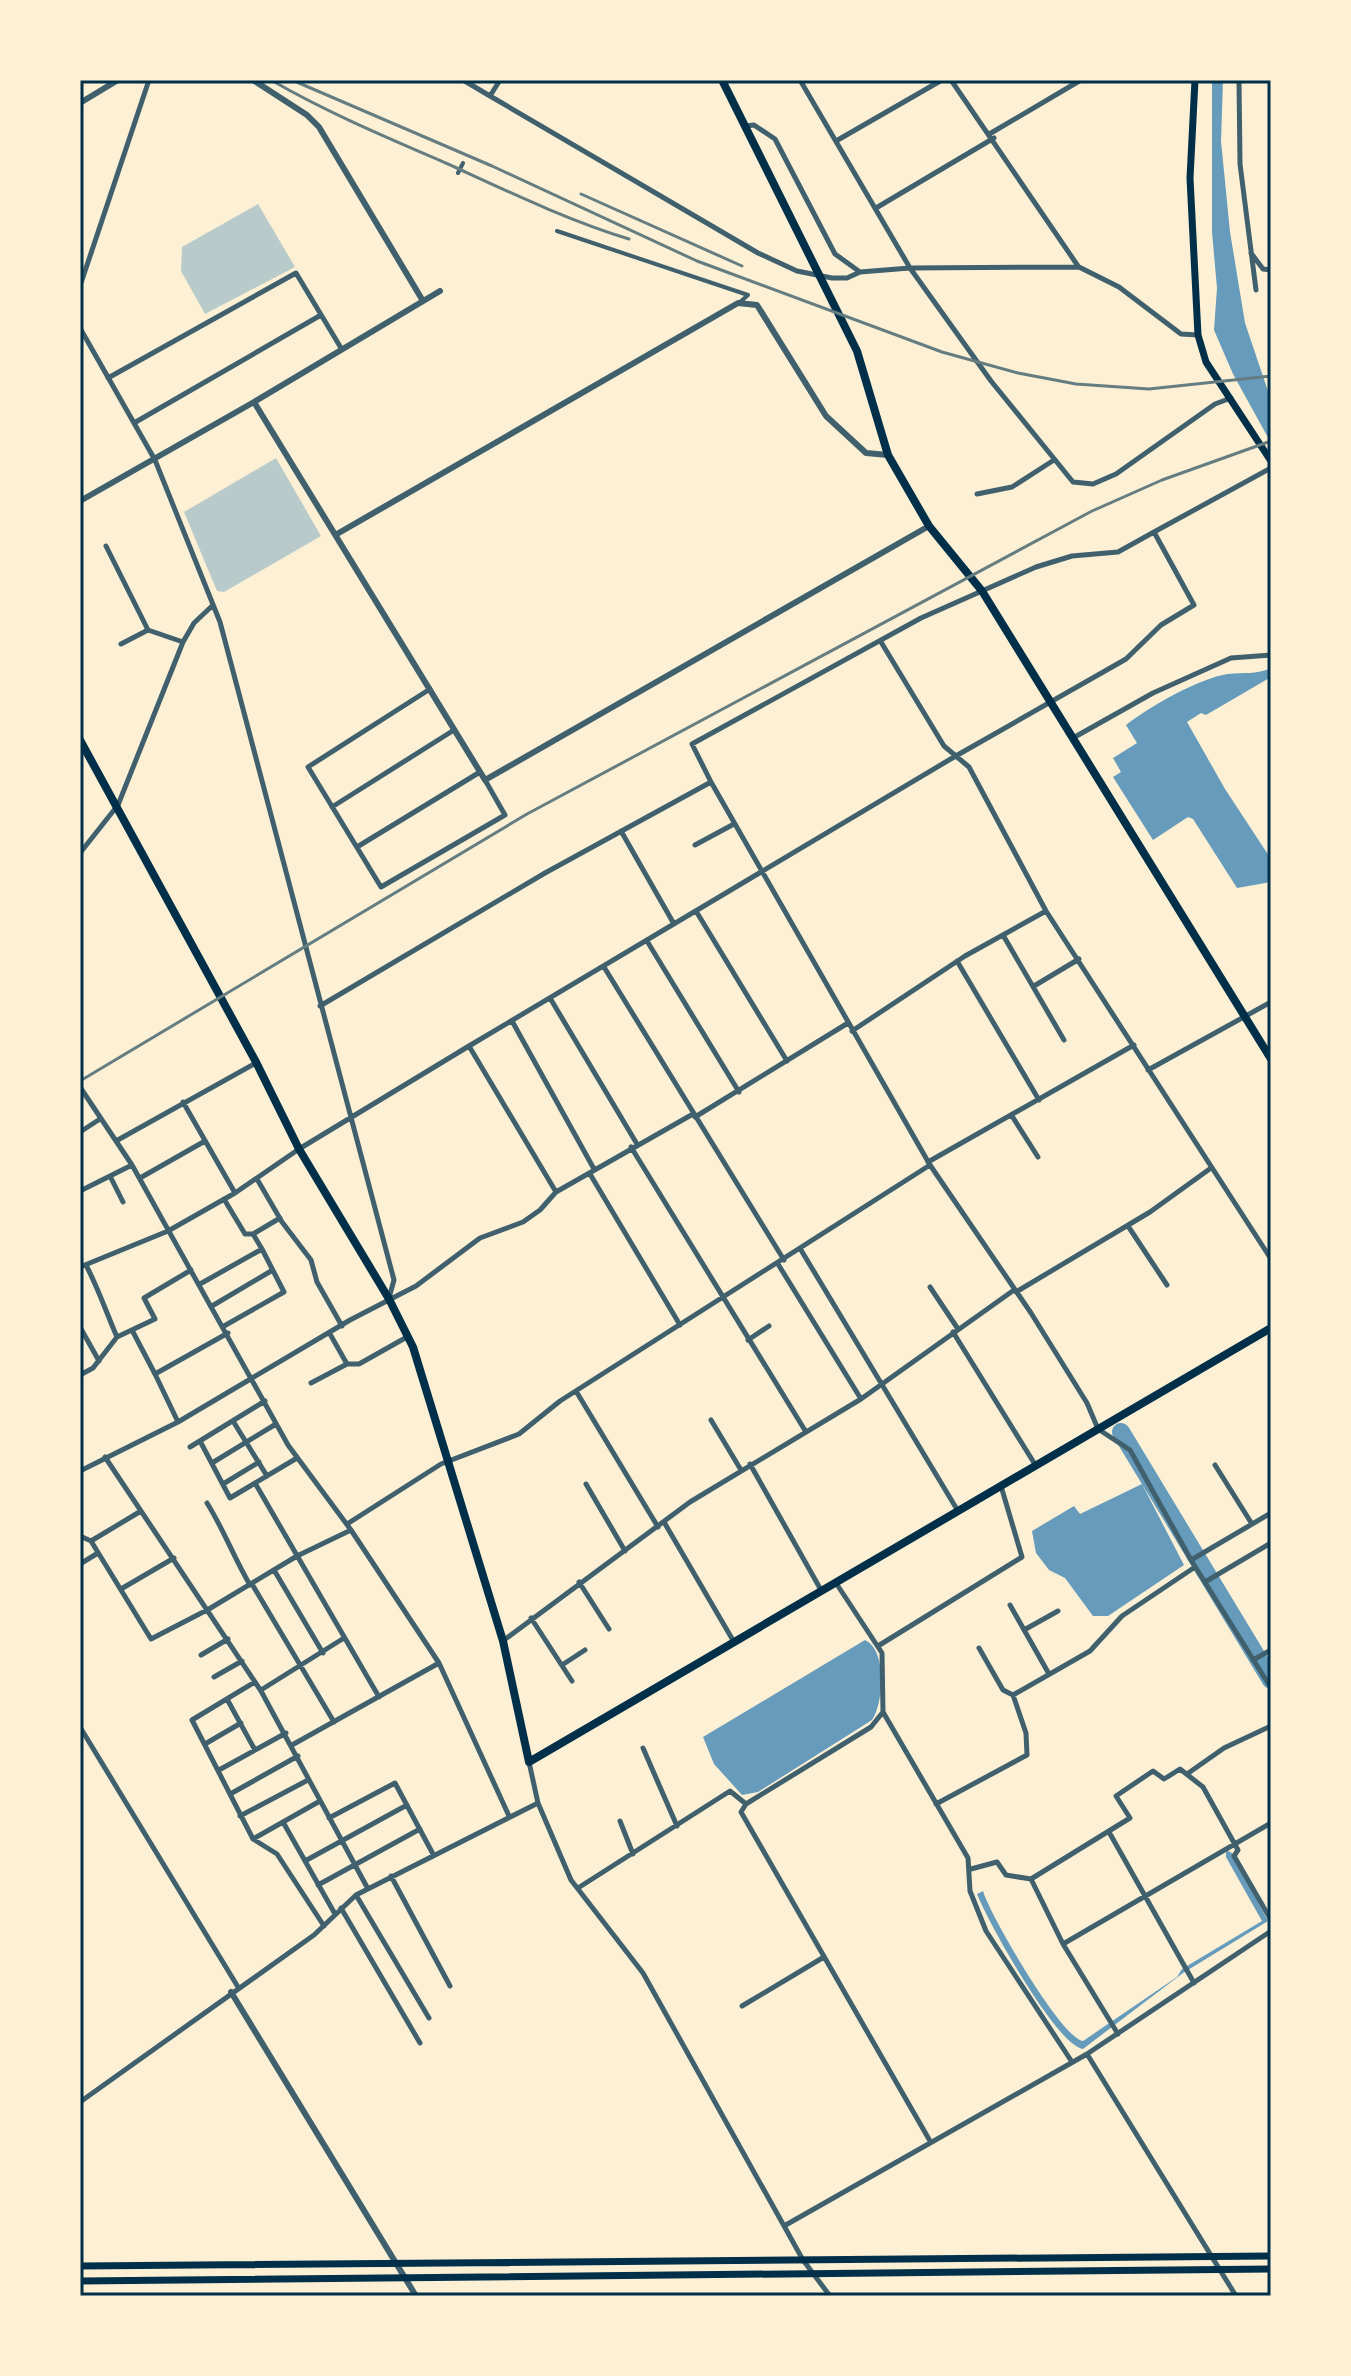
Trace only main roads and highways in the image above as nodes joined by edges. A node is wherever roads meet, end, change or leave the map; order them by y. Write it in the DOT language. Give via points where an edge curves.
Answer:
graph roads {
  1 [pos="722,80"];
  2 [pos="1195,80"];
  3 [pos="1271,461"];
  4 [pos="80,740"];
  5 [pos="1271,1059"];
  6 [pos="1271,1328"];
  7 [pos="1271,2256"];
  8 [pos="80,2266"];
  9 [pos="1271,2269"];
  10 [pos="80,2281"];
  1 -- 5 [label="main road" via="857,351 888,455 929,526 982,591"];
  2 -- 3 [label="main road" via="1190,178 1198,335 1206,362"];
  4 -- 6 [label="main road" via="299,1149 408,1337 503,1641 529,1762"];
  7 -- 8 [label="main road"];
  9 -- 10 [label="main road"];
}
